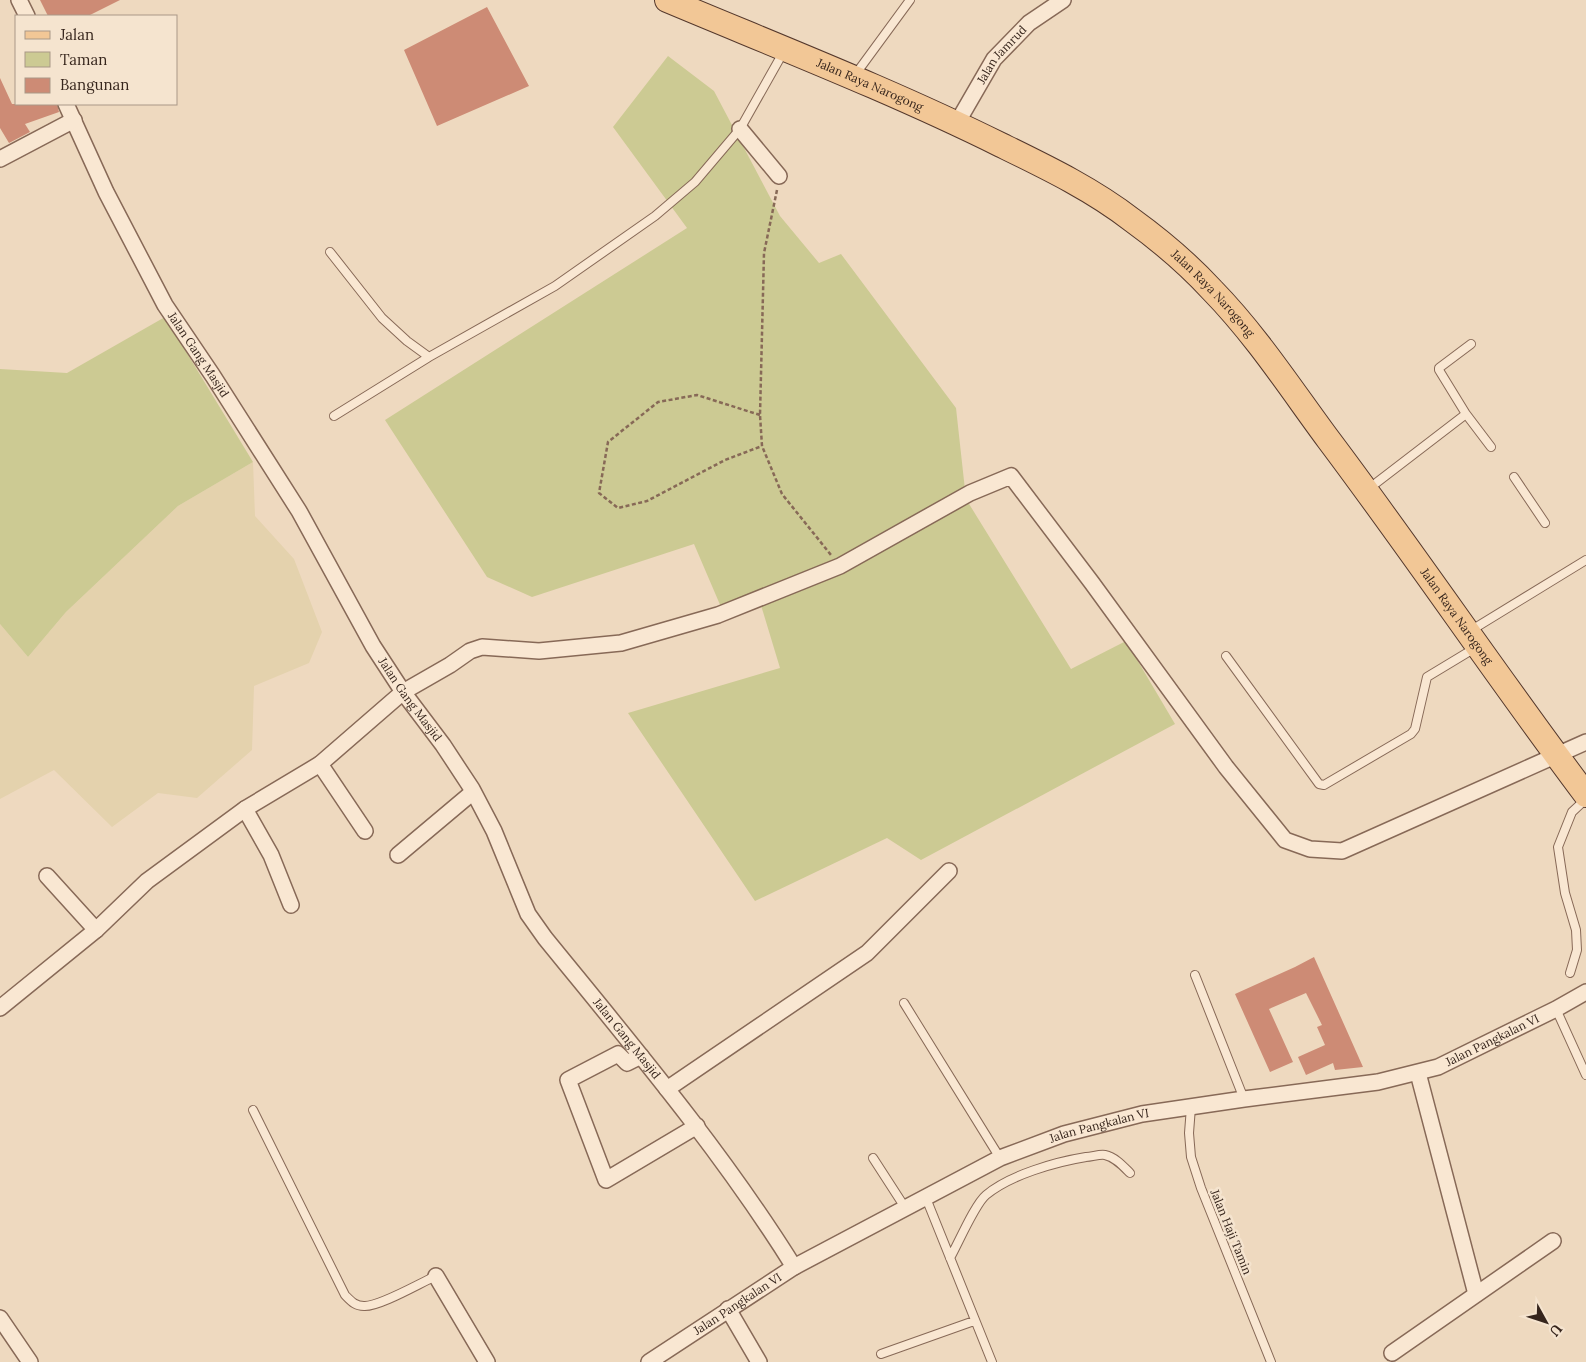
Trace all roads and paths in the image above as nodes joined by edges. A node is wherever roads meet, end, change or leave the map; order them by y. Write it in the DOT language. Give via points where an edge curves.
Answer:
graph roads {
  1 [pos="19,0"];
  2 [pos="668,0"];
  3 [pos="910,0"];
  4 [pos="1063,0"];
  5 [pos="26,15"];
  6 [pos="784,49"];
  7 [pos="854,77"];
  8 [pos="66,105"];
  9 [pos="74,120"];
  10 [pos="957,123"];
  11 [pos="740,129"];
  12 [pos="0,159"];
  13 [pos="779,176"];
  14 [pos="330,252"];
  15 [pos="1470,344"];
  16 [pos="429,356"];
  17 [pos="1466,414"];
  18 [pos="760,415"];
  19 [pos="334,416"];
  20 [pos="762,446"];
  21 [pos="1491,447"];
  22 [pos="1514,477"];
  23 [pos="1366,490"];
  24 [pos="1546,523"];
  25 [pos="1586,560"];
  26 [pos="840,566"];
  27 [pos="1472,640"];
  28 [pos="1226,656"];
  29 [pos="403,692"];
  30 [pos="1586,742"];
  31 [pos="1556,756"];
  32 [pos="320,764"];
  33 [pos="473,792"];
  34 [pos="1586,797"];
  35 [pos="245,809"];
  36 [pos="365,831"];
  37 [pos="398,854"];
  38 [pos="949,871"];
  39 [pos="47,876"];
  40 [pos="291,905"];
  41 [pos="96,930"];
  42 [pos="1570,972"];
  43 [pos="1195,975"];
  44 [pos="1586,992"];
  45 [pos="904,1003"];
  46 [pos="0,1008"];
  47 [pos="1556,1009"];
  48 [pos="641,1056"];
  49 [pos="1418,1073"];
  50 [pos="1586,1075"];
  51 [pos="667,1089"];
  52 [pos="1244,1099"];
  53 [pos="1191,1107"];
  54 [pos="253,1110"];
  55 [pos="697,1126"];
  56 [pos="873,1158"];
  57 [pos="1000,1158"];
  58 [pos="1130,1173"];
  59 [pos="926,1198"];
  60 [pos="906,1209"];
  61 [pos="1553,1241"];
  62 [pos="950,1258"];
  63 [pos="794,1267"];
  64 [pos="436,1276"];
  65 [pos="1476,1294"];
  66 [pos="728,1309"];
  67 [pos="0,1318"];
  68 [pos="974,1321"];
  69 [pos="1392,1353"];
  70 [pos="881,1354"];
  71 [pos="30,1362"];
  72 [pos="487,1362"];
  73 [pos="649,1362"];
  74 [pos="759,1362"];
  75 [pos="992,1362"];
  76 [pos="1271,1362"];
  1 -- 5 [label="street"];
  2 -- 6 [label="main road, Jalan Raya Narogong"];
  3 -- 7 [label="lane"];
  4 -- 10 [label="street, Jalan Jamrud" via="1029,23 994,59"];
  6 -- 7 [label="main road, Jalan Raya Narogong"];
  6 -- 11 [label="lane"];
  7 -- 10 [label="main road, Jalan Raya Narogong"];
  8 -- 9 [label="street, Jalan Gang Masjid"];
  9 -- 12 [label="street"];
  9 -- 29 [label="street, Jalan Gang Masjid" via="106,192 165,305 299,511 373,646"];
  10 -- 23 [label="main road, Jalan Raya Narogong" via="1072,180 1171,250 1245,327"];
  11 -- 13 [label="street"];
  11 -- 16 [label="lane" via="695,182 656,216 555,286"];
  13 -- 18 [label="path" via="764,253"];
  14 -- 16 [label="lane" via="382,318"];
  15 -- 17 [label="lane" via="1439,368"];
  16 -- 19 [label="lane"];
  17 -- 21 [label="lane"];
  17 -- 23 [label="lane"];
  18 -- 20 [label="path"];
  18 -- 20 [label="path" via="698,395 658,402 608,442 599,493 618,508 647,501 725,460"];
  20 -- 26 [label="path" via="782,494"];
  22 -- 24 [label="lane"];
  23 -- 27 [label="main road, Jalan Raya Narogong"];
  25 -- 27 [label="lane"];
  26 -- 29 [label="street" via="718,615 621,643 539,651 482,647"];
  26 -- 31 [label="street" via="970,493 1011,476 1226,767 1285,840 1310,849 1342,851"];
  27 -- 28 [label="lane" via="1458,657 1427,676 1415,729 1411,734 1324,786 1319,784"];
  27 -- 31 [label="main road, Jalan Raya Narogong"];
  29 -- 32 [label="street"];
  29 -- 33 [label="street, Jalan Gang Masjid"];
  30 -- 31 [label="street"];
  31 -- 34 [label="main road, Jalan Raya Narogong"];
  32 -- 35 [label="street"];
  32 -- 36 [label="street"];
  33 -- 37 [label="street"];
  33 -- 48 [label="street, Jalan Gang Masjid" via="494,831 528,914"];
  34 -- 42 [label="lane" via="1572,812 1558,848 1565,893 1576,930 1577,950"];
  35 -- 40 [label="street" via="270,855"];
  35 -- 41 [label="street" via="147,881"];
  38 -- 51 [label="street" via="867,953"];
  39 -- 41 [label="street"];
  41 -- 46 [label="street"];
  43 -- 52 [label="lane"];
  44 -- 47 [label="street, Jalan Pangkalan VI"];
  45 -- 57 [label="lane"];
  47 -- 49 [label="street, Jalan Pangkalan VI" via="1438,1067"];
  47 -- 50 [label="lane"];
  48 -- 51 [label="street, Jalan Gang Masjid"];
  48 -- 55 [label="street" via="627,1063 618,1054 568,1080 606,1180"];
  49 -- 52 [label="street, Jalan Pangkalan VI" via="1378,1082"];
  49 -- 65 [label="street"];
  51 -- 55 [label="street, Jalan Gang Masjid"];
  52 -- 53 [label="street, Jalan Pangkalan VI"];
  53 -- 57 [label="street, Jalan Pangkalan VI" via="1142,1114 1064,1134"];
  53 -- 76 [label="lane, Jalan Haji Tamin" via="1191,1157"];
  54 -- 64 [label="lane" via="345,1295 354,1304 365,1307 382,1302"];
  55 -- 63 [label="street, Jalan Gang Masjid" via="763,1216"];
  56 -- 60 [label="lane"];
  57 -- 59 [label="street, Jalan Pangkalan VI"];
  58 -- 62 [label="lane" via="1104,1155 1064,1160 1012,1180 986,1195"];
  59 -- 60 [label="street, Jalan Pangkalan VI"];
  59 -- 62 [label="lane"];
  60 -- 63 [label="street, Jalan Pangkalan VI"];
  61 -- 65 [label="street"];
  62 -- 68 [label="lane"];
  63 -- 66 [label="street, Jalan Pangkalan VI"];
  64 -- 72 [label="street"];
  65 -- 69 [label="street"];
  66 -- 73 [label="street, Jalan Pangkalan VI"];
  66 -- 74 [label="street"];
  67 -- 71 [label="street"];
  68 -- 70 [label="lane"];
  68 -- 75 [label="lane"];
}
